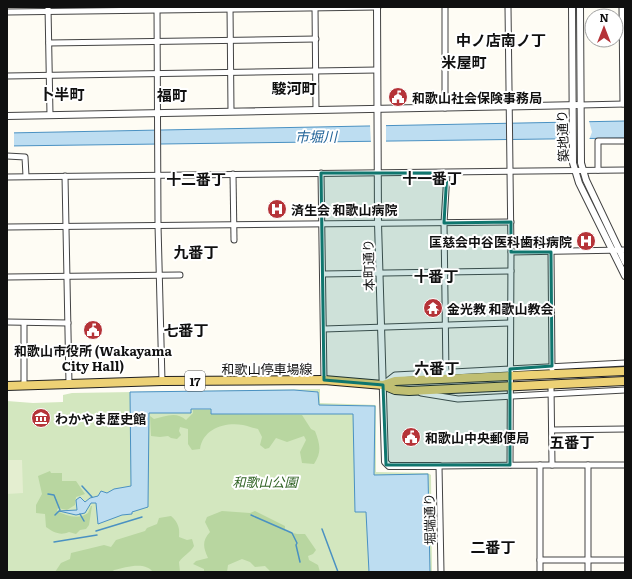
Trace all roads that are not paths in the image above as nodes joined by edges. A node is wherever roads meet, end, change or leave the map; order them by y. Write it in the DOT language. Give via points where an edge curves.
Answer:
graph roads {
  1 [pos="377,7"];
  2 [pos="445,7"];
  3 [pos="508,7"];
  4 [pos="572,7"];
  5 [pos="580,7"];
  6 [pos="622,7"];
  7 [pos="157,8"];
  8 [pos="230,8"];
  9 [pos="315,8"];
  10 [pos="48,9"];
  11 [pos="7,12"];
  12 [pos="316,39"];
  13 [pos="230,40"];
  14 [pos="158,42"];
  15 [pos="49,43"];
  16 [pos="377,70"];
  17 [pos="316,71"];
  18 [pos="230,72"];
  19 [pos="158,73"];
  20 [pos="49,75"];
  21 [pos="7,76"];
  22 [pos="624,104"];
  23 [pos="572,105"];
  24 [pos="580,105"];
  25 [pos="508,106"];
  26 [pos="444,108"];
  27 [pos="377,109"];
  28 [pos="316,110"];
  29 [pos="230,111"];
  30 [pos="158,112"];
  31 [pos="50,115"];
  32 [pos="7,116"];
  33 [pos="625,141"];
  34 [pos="7,156"];
  35 [pos="598,170"];
  36 [pos="625,170"];
  37 [pos="575,171"];
  38 [pos="583,171"];
  39 [pos="379,172"];
  40 [pos="509,172"];
  41 [pos="321,173"];
  42 [pos="447,173"];
  43 [pos="233,174"];
  44 [pos="157,175"];
  45 [pos="26,176"];
  46 [pos="65,176"];
  47 [pos="7,177"];
  48 [pos="510,222"];
  49 [pos="378,223"];
  50 [pos="444,223"];
  51 [pos="322,224"];
  52 [pos="158,225"];
  53 [pos="234,225"];
  54 [pos="67,226"];
  55 [pos="7,227"];
  56 [pos="234,240"];
  57 [pos="619,251"];
  58 [pos="511,252"];
  59 [pos="551,252"];
  60 [pos="625,262"];
  61 [pos="511,271"];
  62 [pos="444,272"];
  63 [pos="380,273"];
  64 [pos="323,274"];
  65 [pos="160,275"];
  66 [pos="180,275"];
  67 [pos="625,276"];
  68 [pos="7,277"];
  69 [pos="67,277"];
  70 [pos="7,322"];
  71 [pos="24,322"];
  72 [pos="68,323"];
  73 [pos="510,323"];
  74 [pos="445,326"];
  75 [pos="380,328"];
  76 [pos="324,329"];
  77 [pos="625,363"];
  78 [pos="552,370"];
  79 [pos="625,371"];
  80 [pos="510,372"];
  81 [pos="446,376"];
  82 [pos="324,380"];
  83 [pos="162,381"];
  84 [pos="625,381"];
  85 [pos="69,384"];
  86 [pos="383,385"];
  87 [pos="7,386"];
  88 [pos="24,386"];
  89 [pos="552,390"];
  90 [pos="625,390"];
  91 [pos="510,392"];
  92 [pos="625,429"];
  93 [pos="552,430"];
  94 [pos="510,465"];
  95 [pos="540,465"];
  96 [pos="552,465"];
  97 [pos="588,465"];
  98 [pos="625,465"];
  99 [pos="439,466"];
  100 [pos="540,560"];
  101 [pos="588,560"];
  102 [pos="625,560"];
  103 [pos="441,572"];
  104 [pos="540,572"];
  105 [pos="588,572"];
  1 -- 9 [label="street"];
  1 -- 16 [label="street"];
  2 -- 26 [label="street"];
  3 -- 25 [label="street"];
  4 -- 23 [label="street, 築地通り"];
  5 -- 24 [label="street, 築地通り"];
  6 -- 22 [label="street"];
  7 -- 8 [label="street"];
  7 -- 10 [label="street"];
  7 -- 14 [label="street"];
  8 -- 9 [label="street"];
  8 -- 13 [label="street"];
  9 -- 12 [label="street"];
  10 -- 11 [label="street"];
  10 -- 15 [label="street"];
  12 -- 13 [label="street"];
  12 -- 17 [label="street"];
  13 -- 14 [label="street"];
  13 -- 18 [label="street"];
  14 -- 15 [label="street"];
  14 -- 19 [label="street"];
  15 -- 20 [label="street"];
  16 -- 17 [label="street"];
  16 -- 27 [label="street"];
  17 -- 18 [label="street"];
  17 -- 28 [label="street"];
  18 -- 19 [label="street"];
  18 -- 29 [label="street"];
  19 -- 20 [label="street"];
  19 -- 30 [label="street"];
  20 -- 21 [label="street"];
  20 -- 31 [label="street"];
  22 -- 24 [label="street"];
  23 -- 24 [label="street"];
  23 -- 25 [label="street"];
  23 -- 37 [label="street, 築地通り"];
  24 -- 38 [label="street, 築地通り"];
  25 -- 26 [label="street"];
  25 -- 40 [label="street"];
  26 -- 27 [label="street"];
  27 -- 28 [label="street"];
  27 -- 39 [label="street, 本町通り"];
  28 -- 29 [label="street"];
  29 -- 30 [label="street"];
  30 -- 31 [label="street"];
  30 -- 44 [label="street"];
  31 -- 32 [label="street"];
  33 -- 35 [label="street" via="598,141"];
  34 -- 45 [label="street" via="25,157"];
  35 -- 36 [label="street"];
  35 -- 38 [label="street"];
  37 -- 38 [label="street"];
  37 -- 40 [label="street"];
  37 -- 57 [label="street, 築地通り" via="579,184"];
  38 -- 57 [label="street, 築地通り"];
  39 -- 41 [label="street"];
  39 -- 42 [label="street"];
  39 -- 49 [label="street, 本町通り"];
  40 -- 42 [label="street"];
  40 -- 48 [label="street"];
  41 -- 43 [label="street"];
  41 -- 51 [label="street"];
  42 -- 50 [label="street"];
  43 -- 44 [label="street"];
  43 -- 53 [label="street"];
  44 -- 46 [label="street"];
  44 -- 52 [label="street"];
  45 -- 46 [label="street"];
  45 -- 47 [label="street"];
  46 -- 54 [label="street"];
  48 -- 50 [label="street"];
  48 -- 58 [label="street"];
  49 -- 50 [label="street"];
  49 -- 51 [label="street"];
  49 -- 63 [label="street, 本町通り"];
  50 -- 62 [label="street"];
  51 -- 53 [label="street"];
  51 -- 64 [label="street"];
  52 -- 53 [label="street"];
  52 -- 54 [label="street"];
  52 -- 65 [label="street"];
  53 -- 56 [label="street"];
  54 -- 55 [label="street"];
  54 -- 69 [label="street"];
  57 -- 59 [label="street"];
  57 -- 60 [label="street, 築地通り"];
  57 -- 67 [label="street, 築地通り"];
  58 -- 59 [label="street"];
  58 -- 61 [label="street"];
  59 -- 78 [label="street"];
  61 -- 62 [label="street"];
  61 -- 73 [label="street"];
  62 -- 63 [label="street"];
  62 -- 74 [label="street"];
  63 -- 64 [label="street"];
  63 -- 75 [label="street, 本町通り"];
  64 -- 76 [label="street"];
  65 -- 66 [label="street"];
  65 -- 69 [label="street"];
  65 -- 83 [label="street"];
  68 -- 69 [label="street"];
  69 -- 72 [label="street"];
  70 -- 71 [label="street"];
  71 -- 72 [label="street"];
  71 -- 88 [label="street"];
  72 -- 85 [label="street"];
  73 -- 74 [label="street"];
  73 -- 80 [label="street"];
  74 -- 75 [label="street"];
  74 -- 81 [label="street"];
  75 -- 76 [label="street"];
  75 -- 86 [label="street, 本町通り"];
  76 -- 82 [label="street"];
  77 -- 78 [label="street"];
  78 -- 79 [label="main road, 和歌山停車場線 / 17"];
  78 -- 80 [label="main road, 和歌山停車場線 / 17"];
  80 -- 81 [label="main road, 和歌山停車場線 / 17"];
  80 -- 91 [label="street"];
  81 -- 86 [label="main road, 和歌山停車場線 / 17" via="395,381"];
  82 -- 83 [label="main road, 和歌山停車場線 / 17"];
  82 -- 86 [label="main road, 和歌山停車場線 / 17"];
  83 -- 85 [label="main road, 和歌山停車場線 / 17"];
  84 -- 89 [label="main road, 和歌山停車場線 / 17"];
  85 -- 88 [label="main road, 和歌山停車場線 / 17"];
  86 -- 91 [label="main road, 和歌山停車場線 / 17" via="395,390 409,391"];
  86 -- 99 [label="street, 本町通り" via="386,465"];
  87 -- 88 [label="main road, 和歌山停車場線 / 17"];
  89 -- 90 [label="street"];
  89 -- 91 [label="main road, 和歌山停車場線 / 17"];
  89 -- 93 [label="street"];
  91 -- 94 [label="street"];
  92 -- 93 [label="street"];
  93 -- 96 [label="street"];
  94 -- 95 [label="street"];
  94 -- 99 [label="street"];
  95 -- 96 [label="street"];
  95 -- 100 [label="street"];
  96 -- 97 [label="street"];
  97 -- 98 [label="street"];
  97 -- 101 [label="street"];
  99 -- 103 [label="street, 堀端通り"];
  100 -- 101 [label="street"];
  100 -- 104 [label="street"];
  101 -- 102 [label="street"];
  101 -- 105 [label="street"];
}
